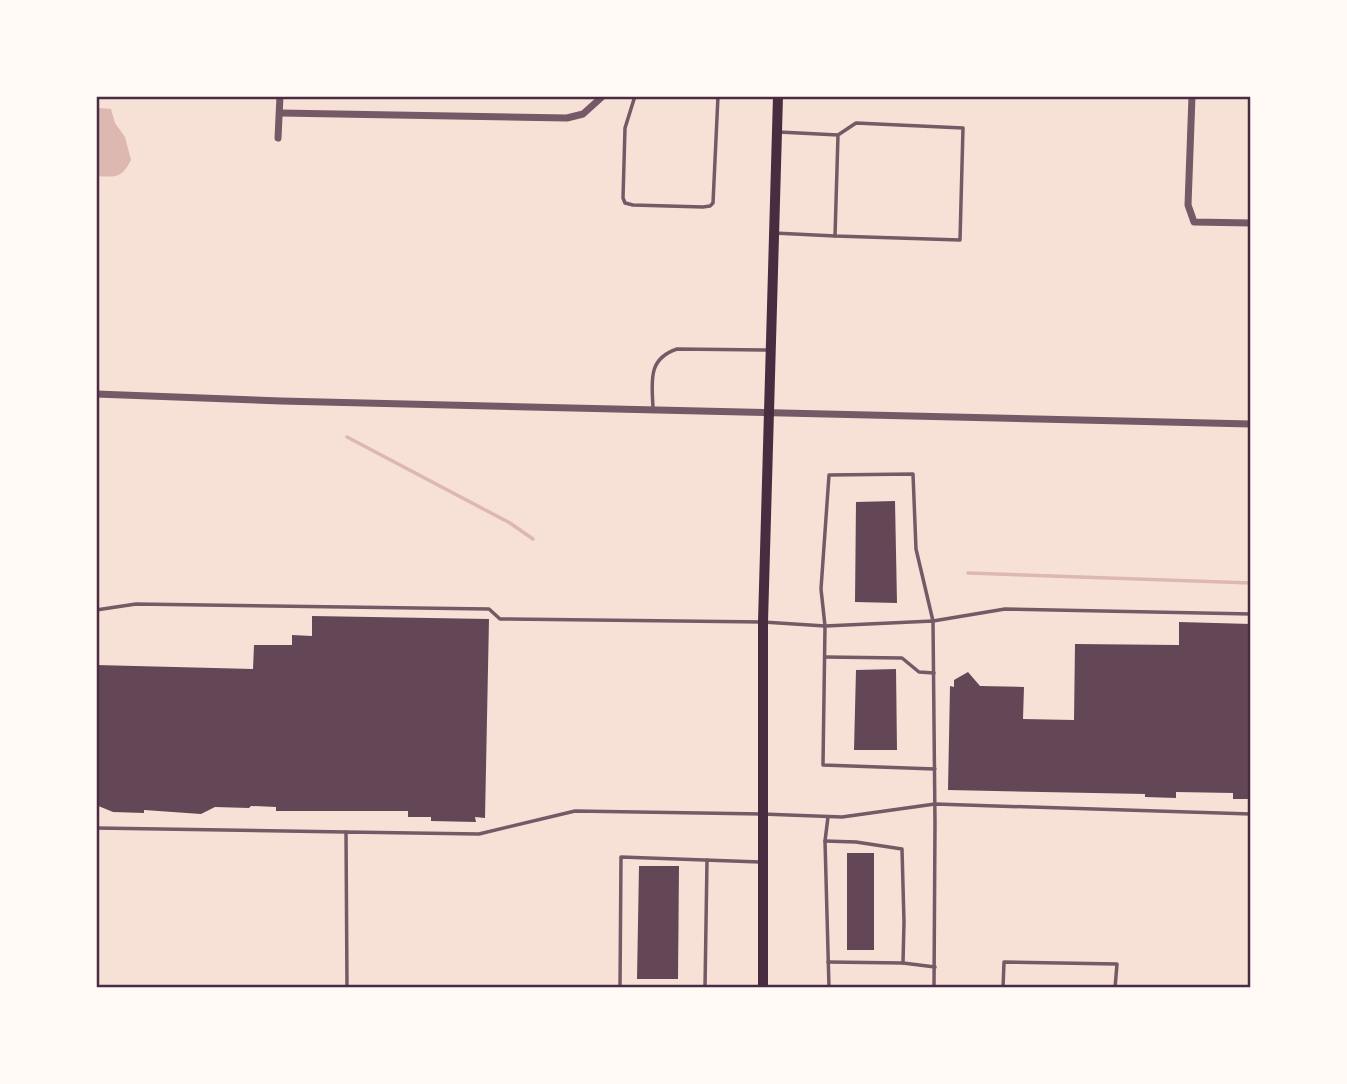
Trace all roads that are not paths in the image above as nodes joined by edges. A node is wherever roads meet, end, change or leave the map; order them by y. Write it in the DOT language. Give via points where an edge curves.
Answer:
graph roads {
  1 [pos="280,96"];
  2 [pos="603,96"];
  3 [pos="635,96"];
  4 [pos="718,96"];
  5 [pos="778,96"];
  6 [pos="1192,96"];
  7 [pos="280,113"];
  8 [pos="777,132"];
  9 [pos="838,135"];
  10 [pos="278,138"];
  11 [pos="1251,223"];
  12 [pos="774,233"];
  13 [pos="835,236"];
  14 [pos="770,350"];
  15 [pos="96,394"];
  16 [pos="653,410"];
  17 [pos="768,413"];
  18 [pos="1251,424"];
  19 [pos="96,610"];
  20 [pos="1251,614"];
  21 [pos="933,621"];
  22 [pos="763,622"];
  23 [pos="825,626"];
  24 [pos="825,657"];
  25 [pos="934,673"];
  26 [pos="935,769"];
  27 [pos="935,804"];
  28 [pos="762,814"];
  29 [pos="1251,814"];
  30 [pos="828,817"];
  31 [pos="96,828"];
  32 [pos="345,832"];
  33 [pos="825,841"];
  34 [pos="707,860"];
  35 [pos="762,862"];
  36 [pos="828,962"];
  37 [pos="903,963"];
  38 [pos="935,967"];
  39 [pos="347,988"];
  40 [pos="620,988"];
  41 [pos="705,988"];
  42 [pos="763,988"];
  43 [pos="829,988"];
  44 [pos="934,988"];
  45 [pos="1003,988"];
  46 [pos="1115,988"];
  1 -- 7 [label="street"];
  2 -- 7 [label="street" via="583,114 567,118"];
  3 -- 4 [label="lane" via="625,128 625,203 703,207 712,203"];
  5 -- 8 [label="main road"];
  6 -- 11 [label="street" via="1188,205 1194,222"];
  7 -- 10 [label="street"];
  8 -- 9 [label="lane"];
  8 -- 12 [label="main road"];
  9 -- 13 [label="lane"];
  9 -- 13 [label="lane" via="856,123 963,128 960,240"];
  12 -- 13 [label="lane"];
  12 -- 14 [label="main road"];
  14 -- 16 [label="lane" via="666,352 658,358 652,379"];
  14 -- 17 [label="main road"];
  15 -- 16 [label="street"];
  16 -- 17 [label="street"];
  17 -- 18 [label="street"];
  17 -- 22 [label="main road"];
  19 -- 22 [label="lane" via="136,604 461,608 489,609 500,619"];
  20 -- 21 [label="lane" via="1005,609"];
  21 -- 23 [label="lane"];
  21 -- 23 [label="lane" via="916,549 913,474 829,475 821,589"];
  21 -- 25 [label="lane"];
  22 -- 23 [label="lane"];
  22 -- 28 [label="main road"];
  23 -- 24 [label="lane"];
  24 -- 25 [label="lane" via="902,659 919,672"];
  24 -- 26 [label="lane" via="823,765"];
  25 -- 26 [label="lane"];
  26 -- 27 [label="lane"];
  27 -- 29 [label="lane"];
  27 -- 30 [label="lane"];
  27 -- 38 [label="lane"];
  28 -- 30 [label="lane"];
  28 -- 32 [label="lane" via="575,811 479,834"];
  28 -- 35 [label="main road"];
  30 -- 33 [label="lane"];
  31 -- 32 [label="lane"];
  32 -- 39 [label="lane"];
  33 -- 36 [label="lane"];
  33 -- 37 [label="lane" via="902,849"];
  34 -- 35 [label="lane"];
  34 -- 40 [label="lane" via="621,856"];
  34 -- 41 [label="lane"];
  35 -- 42 [label="main road"];
  36 -- 37 [label="lane"];
  36 -- 43 [label="lane"];
  37 -- 38 [label="lane"];
  38 -- 44 [label="lane"];
  45 -- 46 [label="lane" via="1004,962 1117,964"];
}
